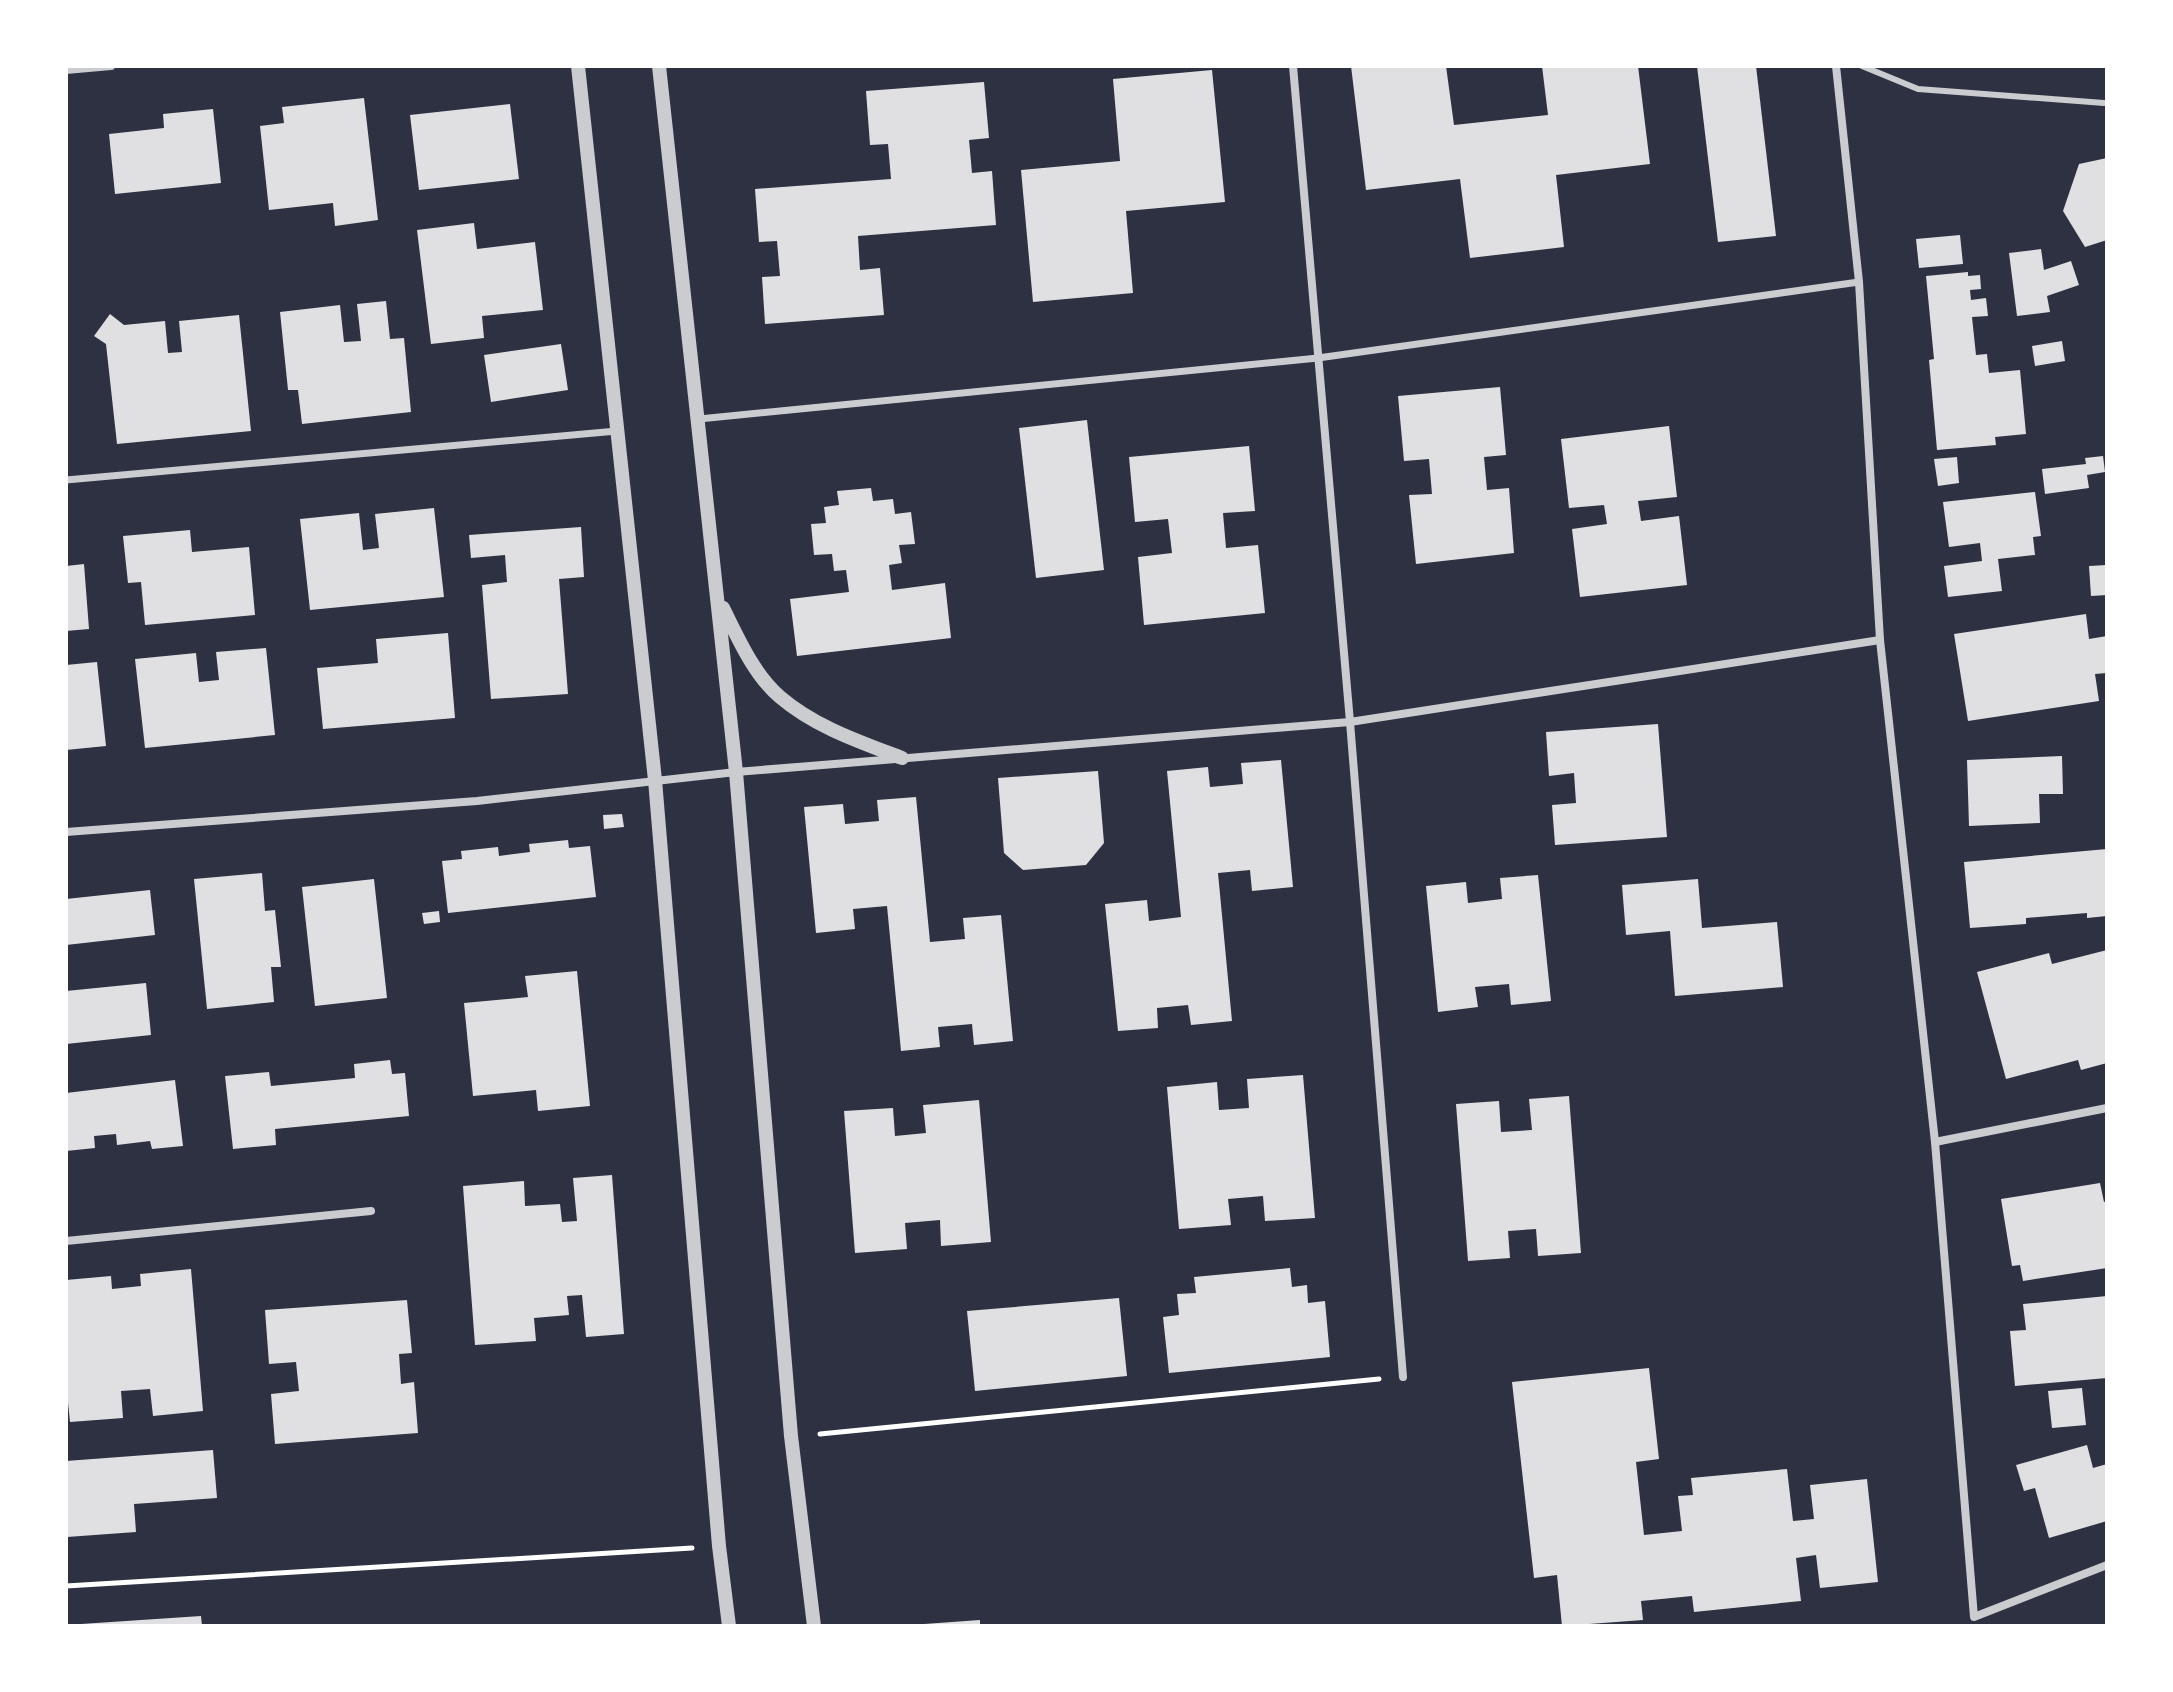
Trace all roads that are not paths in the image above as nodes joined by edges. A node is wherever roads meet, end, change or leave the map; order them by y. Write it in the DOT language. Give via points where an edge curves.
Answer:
graph roads {
  1 [pos="111,66"];
  2 [pos="578,66"];
  3 [pos="659,66"];
  4 [pos="1293,66"];
  5 [pos="1836,66"];
  6 [pos="1862,66"];
  7 [pos="66,70"];
  8 [pos="2104,103"];
  9 [pos="1859,282"];
  10 [pos="1318,358"];
  11 [pos="699,419"];
  12 [pos="619,431"];
  13 [pos="66,480"];
  14 [pos="718,597"];
  15 [pos="1880,640"];
  16 [pos="1350,722"];
  17 [pos="902,758"];
  18 [pos="736,772"];
  19 [pos="655,780"];
  20 [pos="66,832"];
  21 [pos="2107,1108"];
  22 [pos="1935,1142"];
  23 [pos="371,1211"];
  24 [pos="66,1241"];
  25 [pos="1403,1377"];
  26 [pos="2107,1565"];
  27 [pos="729,1626"];
  28 [pos="814,1626"];
  1 -- 7 [label="street"];
  2 -- 12 [label="street"];
  3 -- 11 [label="street"];
  4 -- 10 [label="street"];
  5 -- 9 [label="street"];
  6 -- 8 [label="lane" via="1918,89"];
  9 -- 10 [label="street"];
  9 -- 15 [label="street"];
  10 -- 11 [label="street"];
  10 -- 16 [label="street"];
  11 -- 14 [label="street"];
  12 -- 13 [label="street"];
  12 -- 19 [label="street"];
  14 -- 17 [label="street" via="747,655 779,696 836,733"];
  14 -- 18 [label="street"];
  15 -- 16 [label="street"];
  15 -- 22 [label="street"];
  16 -- 17 [label="street"];
  16 -- 25 [label="street"];
  17 -- 18 [label="street"];
  18 -- 19 [label="street"];
  18 -- 28 [label="street" via="791,1436"];
  19 -- 20 [label="street" via="477,801"];
  19 -- 27 [label="street"];
  21 -- 22 [label="street"];
  22 -- 26 [label="street" via="1974,1617"];
  23 -- 24 [label="street"];
}
